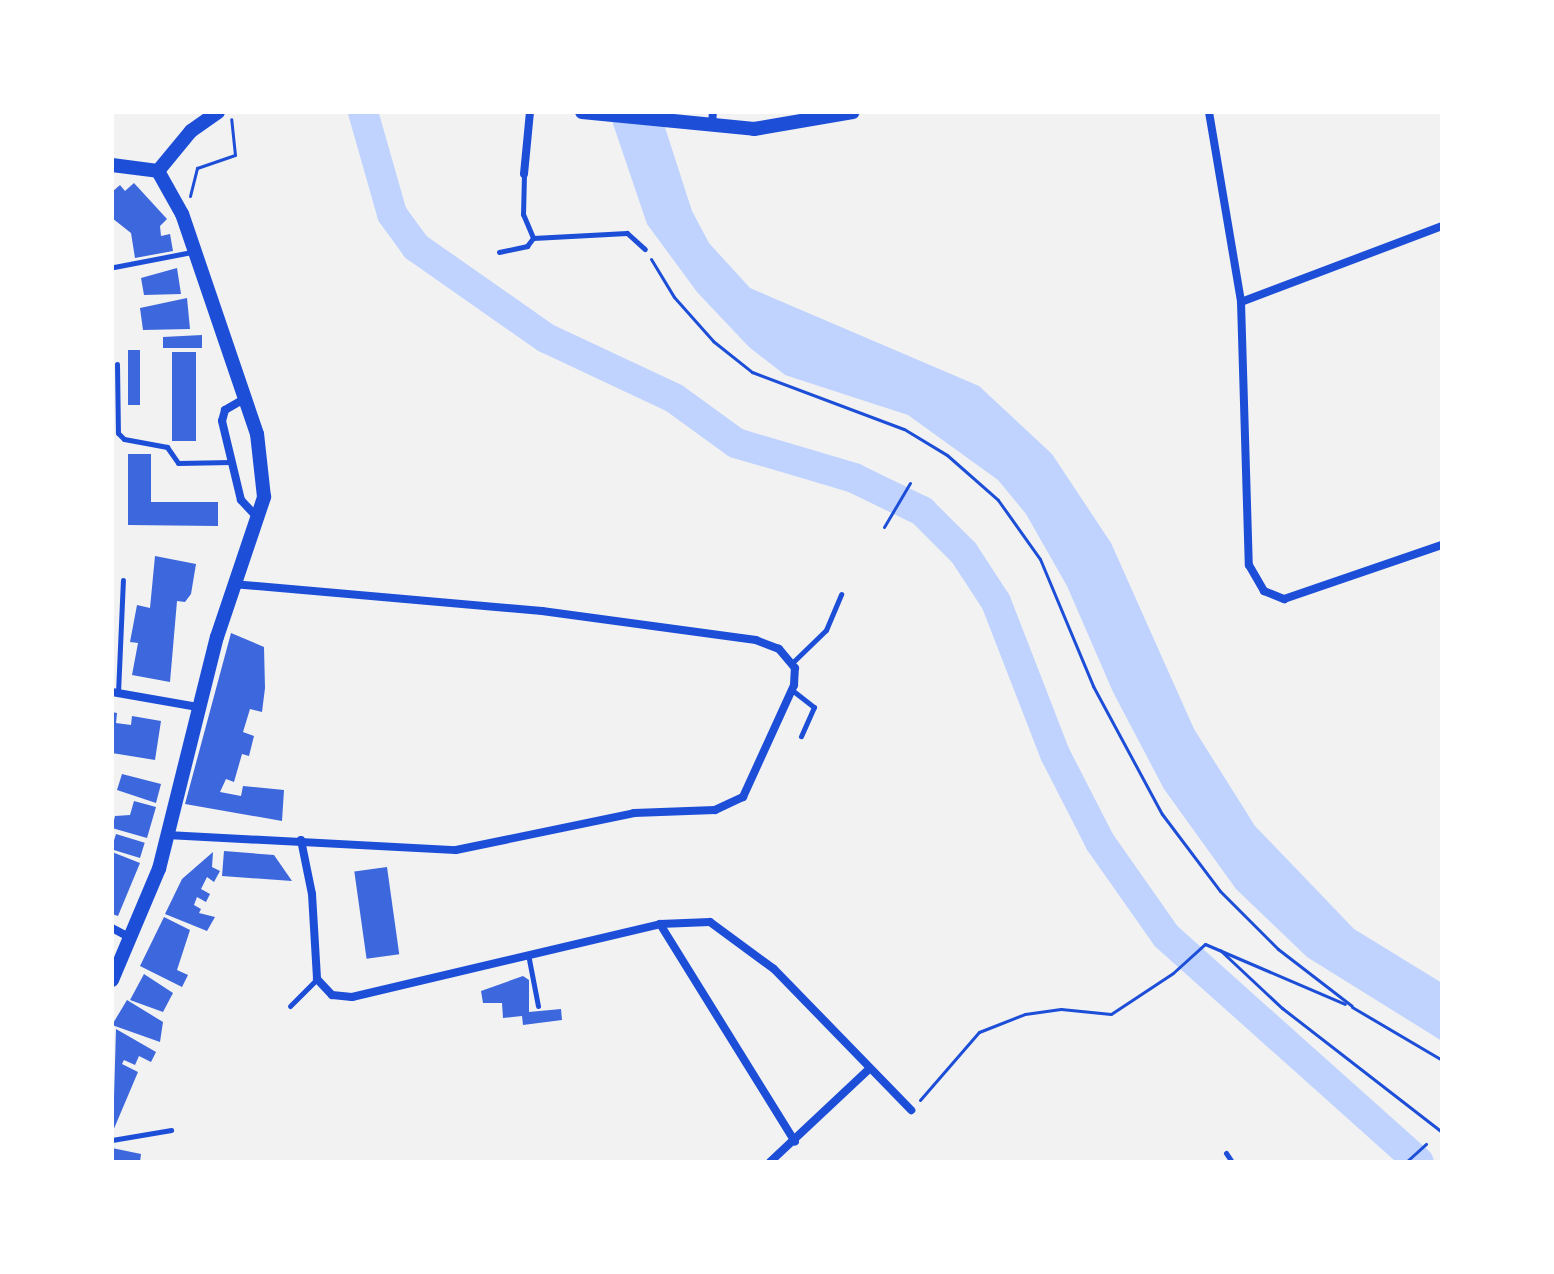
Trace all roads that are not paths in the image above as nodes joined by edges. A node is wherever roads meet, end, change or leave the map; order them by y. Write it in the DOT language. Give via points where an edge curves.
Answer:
graph roads {
  1 [pos="218,112"];
  2 [pos="530,112"];
  3 [pos="582,112"];
  4 [pos="853,112"];
  5 [pos="1209,112"];
  6 [pos="713,119"];
  7 [pos="112,165"];
  8 [pos="158,171"];
  9 [pos="524,174"];
  10 [pos="1442,226"];
  11 [pos="533,238"];
  12 [pos="645,249"];
  13 [pos="193,252"];
  14 [pos="499,252"];
  15 [pos="114,267"];
  16 [pos="1241,302"];
  17 [pos="117,364"];
  18 [pos="244,399"];
  19 [pos="231,462"];
  20 [pos="259,519"];
  21 [pos="1442,545"];
  22 [pos="123,580"];
  23 [pos="235,584"];
  24 [pos="841,594"];
  25 [pos="791,664"];
  26 [pos="792,690"];
  27 [pos="115,693"];
  28 [pos="198,707"];
  29 [pos="801,736"];
  30 [pos="167,835"];
  31 [pos="301,840"];
  32 [pos="660,924"];
  33 [pos="112,928"];
  34 [pos="131,938"];
  35 [pos="528,953"];
  36 [pos="317,979"];
  37 [pos="112,980"];
  38 [pos="290,1006"];
  39 [pos="538,1006"];
  40 [pos="870,1068"];
  41 [pos="911,1110"];
  42 [pos="171,1130"];
  43 [pos="112,1140"];
  44 [pos="795,1142"];
  45 [pos="785,1151"];
  46 [pos="1226,1153"];
  47 [pos="770,1162"];
  48 [pos="793,1162"];
  49 [pos="1232,1162"];
  1 -- 8 [label="main road" via="191,131"];
  2 -- 9 [label="street"];
  3 -- 6 [label="main road" via="668,122"];
  4 -- 6 [label="main road" via="781,127"];
  5 -- 16 [label="street"];
  7 -- 8 [label="main road"];
  8 -- 13 [label="main road" via="182,214"];
  9 -- 11 [label="lane" via="523,214"];
  10 -- 16 [label="street"];
  11 -- 12 [label="lane" via="627,233"];
  11 -- 14 [label="lane" via="527,246"];
  13 -- 15 [label="lane"];
  13 -- 18 [label="main road"];
  16 -- 21 [label="street" via="1249,565 1264,591 1284,599 1301,597"];
  17 -- 19 [label="lane" via="118,433 124,439 167,447 178,463"];
  18 -- 19 [label="street" via="225,410 222,421"];
  18 -- 20 [label="main road" via="265,468"];
  19 -- 20 [label="street" via="241,500"];
  20 -- 23 [label="main road"];
  22 -- 27 [label="lane"];
  23 -- 25 [label="street" via="542,611 756,640 779,649"];
  23 -- 28 [label="main road"];
  24 -- 25 [label="lane" via="826,630"];
  25 -- 26 [label="street"];
  26 -- 29 [label="lane" via="814,707"];
  26 -- 31 [label="street" via="743,797 731,806 634,813 456,850"];
  27 -- 28 [label="street"];
  28 -- 30 [label="main road"];
  30 -- 31 [label="street"];
  30 -- 34 [label="main road"];
  31 -- 36 [label="street" via="312,894"];
  32 -- 35 [label="street"];
  32 -- 40 [label="street" via="699,920 726,930 834,1026"];
  32 -- 44 [label="street"];
  33 -- 34 [label="street"];
  34 -- 37 [label="main road"];
  35 -- 36 [label="street" via="345,998 327,992"];
  35 -- 39 [label="lane"];
  36 -- 38 [label="lane"];
  40 -- 41 [label="street"];
  40 -- 44 [label="street"];
  42 -- 43 [label="lane"];
  44 -- 45 [label="street"];
  45 -- 47 [label="street"];
  45 -- 48 [label="street"];
  46 -- 49 [label="lane"];
}
